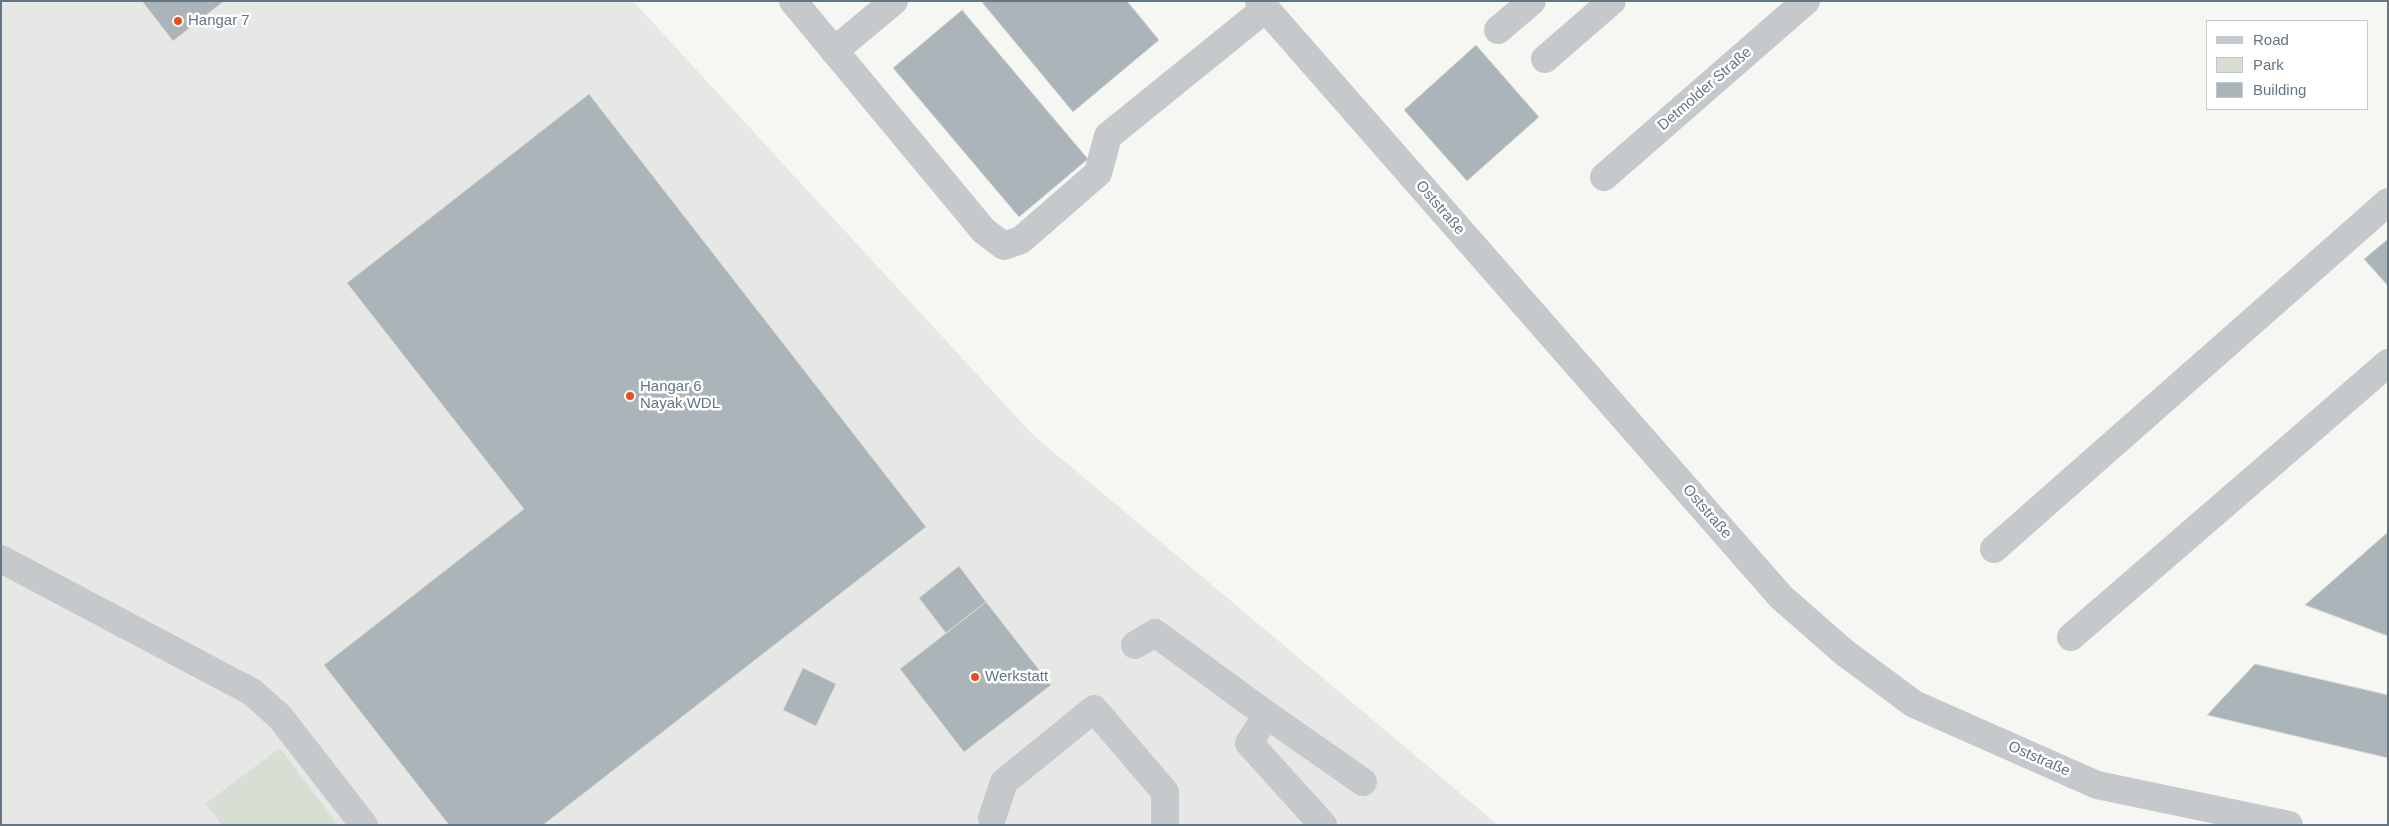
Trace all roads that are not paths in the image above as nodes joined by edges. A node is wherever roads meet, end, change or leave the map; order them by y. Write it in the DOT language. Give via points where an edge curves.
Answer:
graph roads {
  1 [pos="792,1"];
  2 [pos="894,1"];
  3 [pos="1532,1"];
  4 [pos="1612,1"];
  5 [pos="1806,1"];
  6 [pos="1262,5"];
  7 [pos="1498,30"];
  8 [pos="834,52"];
  9 [pos="1545,59"];
  10 [pos="1604,177"];
  11 [pos="2388,202"];
  12 [pos="2388,363"];
  13 [pos="1994,549"];
  14 [pos="1,559"];
  15 [pos="2071,637"];
  16 [pos="1135,645"];
  17 [pos="1267,715"];
  18 [pos="1363,782"];
  19 [pos="992,818"];
  20 [pos="364,825"];
  21 [pos="1165,825"];
  22 [pos="1323,825"];
  23 [pos="2289,825"];
  1 -- 8 [label="lane"];
  2 -- 8 [label="lane"];
  3 -- 7 [label="lane"];
  4 -- 9 [label="lane"];
  5 -- 10 [label="lane, Detmolder Straße"];
  6 -- 8 [label="lane" via="1108,136 1098,173 1021,240 1004,246 984,231"];
  6 -- 23 [label="lane, Oststraße" via="1781,597 1845,653 1914,704 2097,785"];
  11 -- 13 [label="lane"];
  12 -- 15 [label="lane"];
  14 -- 20 [label="lane" via="252,692 280,717"];
  16 -- 17 [label="lane" via="1155,633"];
  17 -- 18 [label="lane"];
  17 -- 22 [label="lane" via="1249,743"];
  19 -- 21 [label="lane" via="1004,782 1094,709 1165,792"];
}
